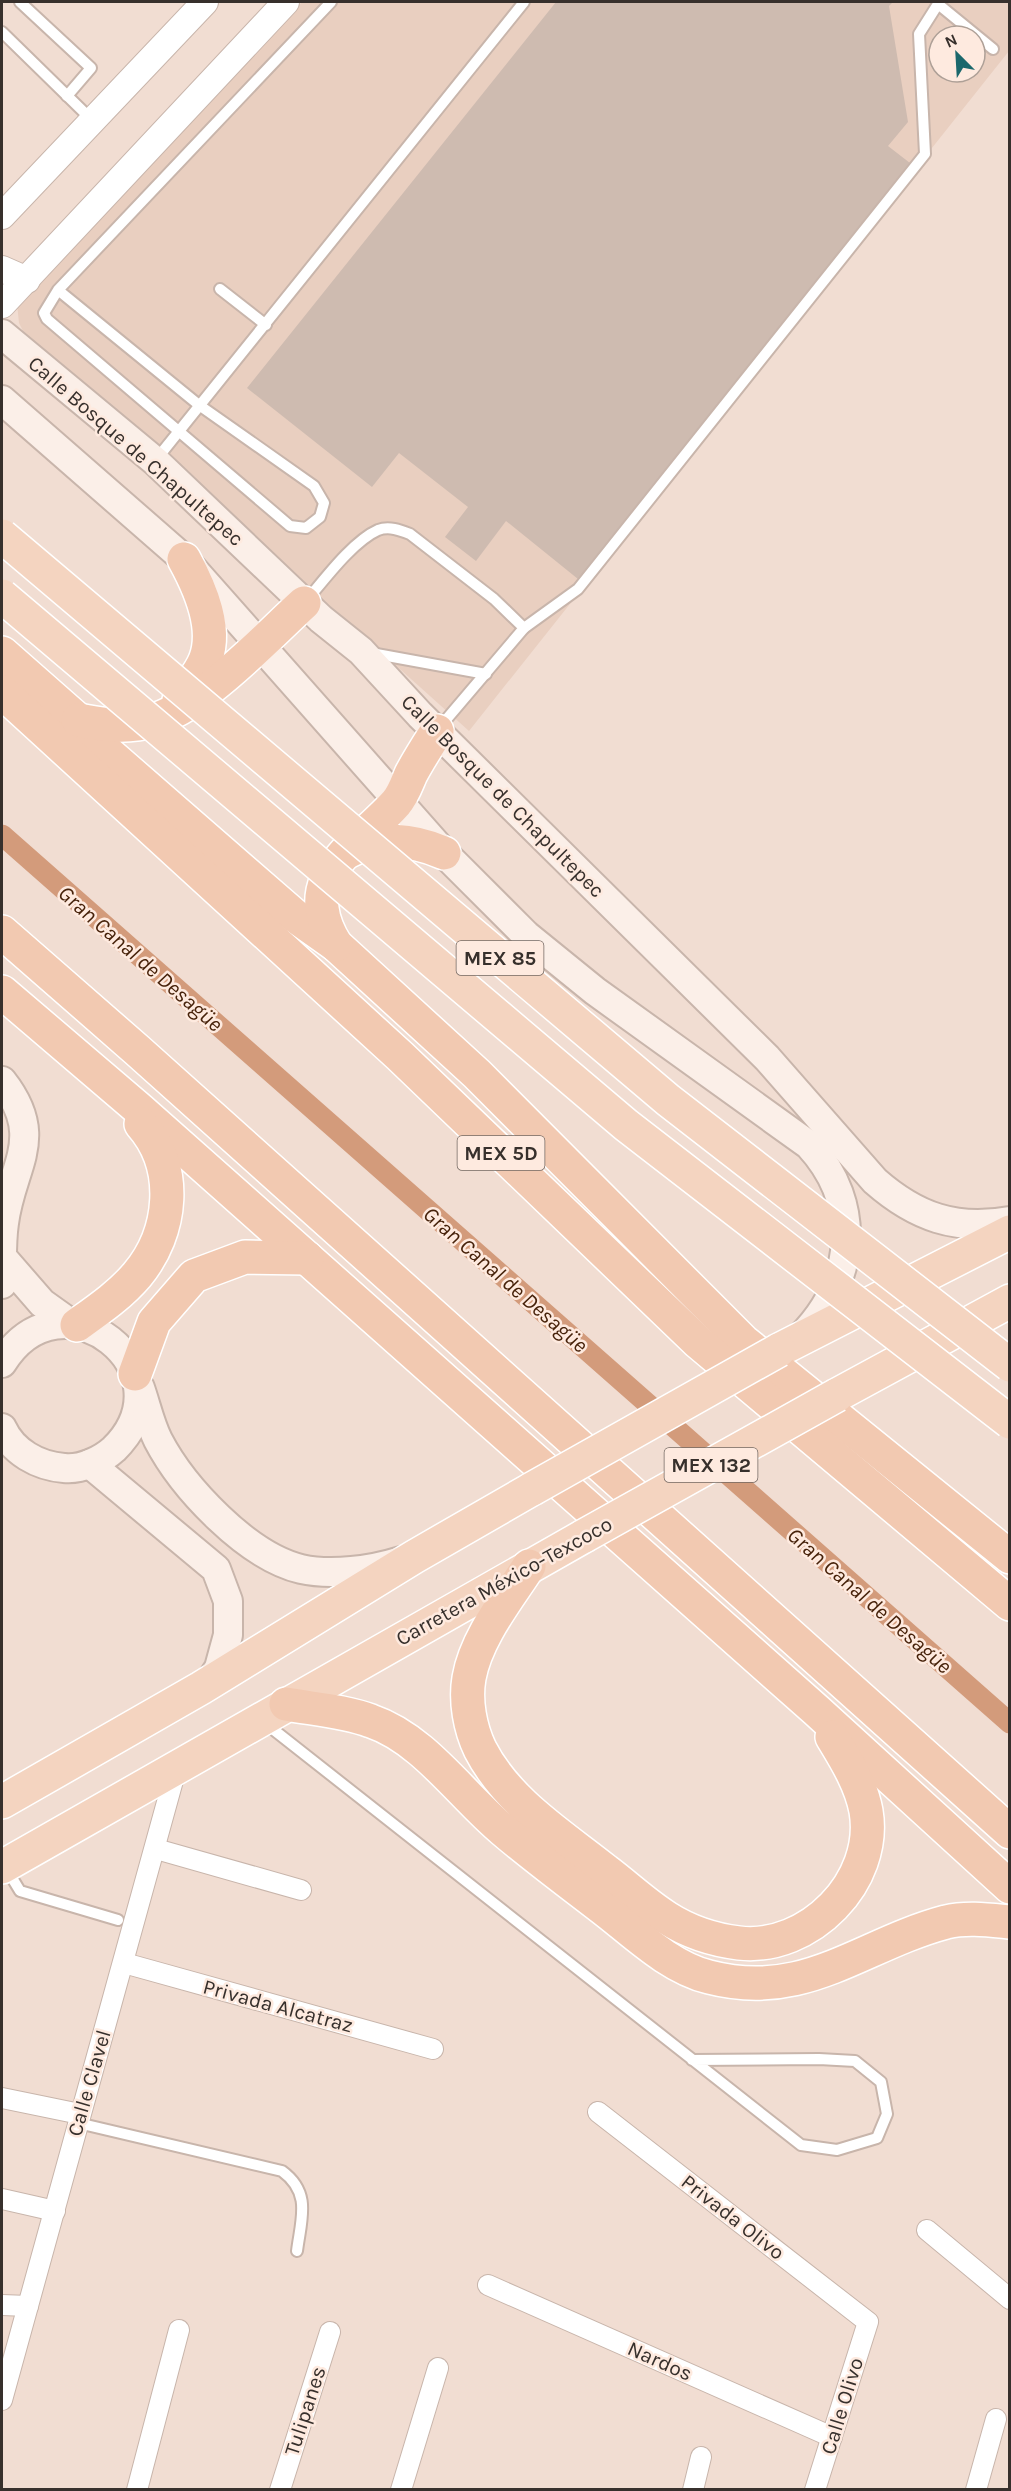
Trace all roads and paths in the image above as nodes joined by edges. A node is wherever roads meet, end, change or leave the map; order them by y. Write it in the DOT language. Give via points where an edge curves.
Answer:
graph roads {
  1 [pos="20,2"];
  2 [pos="205,2"];
  3 [pos="286,2"];
  4 [pos="331,2"];
  5 [pos="519,3"];
  6 [pos="2,32"];
  7 [pos="993,49"];
  8 [pos="67,96"];
  9 [pos="92,120"];
  10 [pos="2,216"];
  11 [pos="2,269"];
  12 [pos="27,280"];
  13 [pos="220,289"];
  14 [pos="58,290"];
  15 [pos="2,305"];
  16 [pos="266,325"];
  17 [pos="2,334"];
  18 [pos="2,400"];
  19 [pos="199,405"];
  20 [pos="178,432"];
  21 [pos="155,461"];
  22 [pos="2,536"];
  23 [pos="184,559"];
  24 [pos="2,596"];
  25 [pos="304,603"];
  26 [pos="524,628"];
  27 [pos="258,644"];
  28 [pos="360,651"];
  29 [pos="2,653"];
  30 [pos="486,674"];
  31 [pos="2,692"];
  32 [pos="169,715"];
  33 [pos="78,720"];
  34 [pos="437,731"];
  35 [pos="398,801"];
  36 [pos="444,853"];
  37 [pos="340,856"];
  38 [pos="2,932"];
  39 [pos="336,945"];
  40 [pos="2,992"];
  41 [pos="90,1070"];
  42 [pos="2,1082"];
  43 [pos="1010,1221"];
  44 [pos="1010,1232"];
  45 [pos="2,1257"];
  46 [pos="307,1258"];
  47 [pos="2,1284"];
  48 [pos="1010,1301"];
  49 [pos="73,1324"];
  50 [pos="932,1342"];
  51 [pos="789,1345"];
  52 [pos="1010,1347"];
  53 [pos="2,1363"];
  54 [pos="1010,1365"];
  55 [pos="136,1377"];
  56 [pos="1010,1422"];
  57 [pos="2,1428"];
  58 [pos="90,1464"];
  59 [pos="414,1557"];
  60 [pos="1010,1557"];
  61 [pos="529,1566"];
  62 [pos="1010,1604"];
  63 [pos="210,1682"];
  64 [pos="816,1710"];
  65 [pos="273,1711"];
  66 [pos="177,1766"];
  67 [pos="2,1800"];
  68 [pos="1010,1832"];
  69 [pos="156,1849"];
  70 [pos="3,1866"];
  71 [pos="1010,1887"];
  72 [pos="301,1890"];
  73 [pos="118,1920"];
  74 [pos="1010,1922"];
  75 [pos="124,1963"];
  76 [pos="433,2049"];
  77 [pos="692,2060"];
  78 [pos="2,2098"];
  79 [pos="598,2112"];
  80 [pos="79,2118"];
  81 [pos="2,2199"];
  82 [pos="54,2211"];
  83 [pos="927,2230"];
  84 [pos="297,2252"];
  85 [pos="488,2285"];
  86 [pos="1010,2299"];
  87 [pos="2,2305"];
  88 [pos="28,2307"];
  89 [pos="868,2322"];
  90 [pos="179,2330"];
  91 [pos="330,2332"];
  92 [pos="438,2368"];
  93 [pos="6,2370"];
  94 [pos="2,2400"];
  95 [pos="996,2418"];
  96 [pos="832,2437"];
  97 [pos="701,2457"];
  98 [pos="137,2490"];
  99 [pos="280,2490"];
  100 [pos="401,2490"];
  101 [pos="693,2490"];
  102 [pos="815,2490"];
  103 [pos="976,2490"];
  1 -- 8 [label="lane" via="91,68"];
  2 -- 9 [label="street"];
  3 -- 12 [label="street"];
  4 -- 14 [label="lane"];
  5 -- 16 [label="lane"];
  6 -- 8 [label="lane"];
  7 -- 26 [label="lane" via="938,4 919,34 924,154 578,589"];
  8 -- 9 [label="lane"];
  9 -- 10 [label="street"];
  11 -- 12 [label="street"];
  12 -- 15 [label="street"];
  13 -- 16 [label="lane"];
  14 -- 19 [label="lane"];
  14 -- 20 [label="lane" via="45,309 47,319"];
  16 -- 19 [label="lane"];
  17 -- 21 [label="main road, Calle Bosque de Chapultepec"];
  18 -- 23 [label="main road"];
  19 -- 20 [label="lane"];
  19 -- 20 [label="lane" via="314,486 324,503 320,517 306,528 290,526"];
  20 -- 21 [label="lane"];
  21 -- 25 [label="main road, Calle Bosque de Chapultepec"];
  22 -- 54 [label="highway, MEX 85, bridge" via="668,1100"];
  23 -- 27 [label="main road"];
  23 -- 32 [label="highway" via="200,589 209,646 204,665"];
  24 -- 56 [label="highway, MEX 85, bridge" via="626,1125"];
  25 -- 26 [label="lane" via="343,558 378,530 394,528 410,534 494,599"];
  25 -- 27 [label="highway"];
  25 -- 28 [label="main road, Calle Bosque de Chapultepec"];
  26 -- 30 [label="lane"];
  27 -- 32 [label="highway" via="218,681"];
  27 -- 35 [label="main road"];
  28 -- 30 [label="lane"];
  28 -- 34 [label="main road, Calle Bosque de Chapultepec"];
  29 -- 33 [label="highway"];
  30 -- 34 [label="lane"];
  31 -- 62 [label="highway, MEX 5D" via="400,1056 698,1342"];
  32 -- 33 [label="highway" via="138,724 106,726"];
  33 -- 39 [label="highway" via="153,793 295,916"];
  34 -- 35 [label="highway"];
  34 -- 43 [label="main road, Calle Bosque de Chapultepec" via="766,1058 888,1193 924,1216 991,1224"];
  35 -- 36 [label="main road"];
  35 -- 37 [label="highway"];
  36 -- 37 [label="highway" via="411,842 393,841 366,845"];
  36 -- 51 [label="main road" via="526,935 595,991 809,1145 830,1172 843,1203 845,1252 836,1286 820,1315"];
  37 -- 39 [label="highway" via="327,877 322,902 325,925"];
  38 -- 68 [label="highway"];
  39 -- 60 [label="highway" via="477,1074 743,1341"];
  40 -- 41 [label="highway"];
  41 -- 46 [label="highway"];
  41 -- 49 [label="highway" via="156,1143 165,1168 168,1194 163,1226 147,1261 113,1299"];
  42 -- 45 [label="main road" via="20,1114 25,1136 22,1162 4,1223"];
  44 -- 51 [label="highway, MEX 132"];
  45 -- 47 [label="main road"];
  45 -- 49 [label="main road" via="42,1303"];
  46 -- 55 [label="highway" via="245,1257 194,1276 154,1322"];
  46 -- 64 [label="highway"];
  48 -- 50 [label="highway, Carretera México-Texcoco / MEX 132"];
  49 -- 53 [label="main road" via="48,1325 26,1335 10,1348"];
  49 -- 55 [label="main road" via="113,1340 128,1358"];
  50 -- 52 [label="main road"];
  50 -- 61 [label="highway, Carretera México-Texcoco / MEX 132, bridge"];
  51 -- 59 [label="highway, MEX 132, bridge"];
  55 -- 58 [label="main road" via="138,1400 134,1421 108,1454"];
  55 -- 59 [label="main road" via="158,1439 187,1483 223,1521 266,1553 290,1566 315,1571 373,1567"];
  57 -- 58 [label="main road" via="5,1437 22,1454 43,1465 67,1469"];
  58 -- 63 [label="main road" via="216,1569 228,1601 229,1618 224,1652"];
  59 -- 63 [label="highway"];
  61 -- 64 [label="highway" via="482,1642 469,1677 469,1713 480,1748 501,1782 528,1810 667,1918 702,1936 741,1944 786,1937 812,1926 839,1902 857,1873 865,1846 866,1812 853,1773"];
  61 -- 65 [label="highway, Carretera México-Texcoco"];
  63 -- 67 [label="highway"];
  64 -- 71 [label="highway"];
  65 -- 66 [label="highway, Carretera México-Texcoco"];
  65 -- 74 [label="highway" via="372,1721 405,1740 503,1830 642,1940 706,1977 775,1984 812,1976 948,1922 980,1918"];
  65 -- 77 [label="lane"];
  66 -- 69 [label="street, Calle Clavel"];
  66 -- 70 [label="highway, Carretera México-Texcoco"];
  69 -- 72 [label="street"];
  69 -- 75 [label="street, Calle Clavel"];
  70 -- 73 [label="lane" via="20,1891"];
  75 -- 76 [label="street, Privada Alcatraz"];
  75 -- 80 [label="street, Calle Clavel"];
  77 -- 77 [label="lane" via="801,2145 837,2150 877,2138 887,2114 881,2082 855,2061"];
  78 -- 80 [label="street"];
  79 -- 89 [label="street, Privada Olivo"];
  80 -- 82 [label="street, Calle Clavel"];
  80 -- 84 [label="lane" via="282,2171 296,2181 304,2202"];
  81 -- 82 [label="street"];
  82 -- 88 [label="street, Calle Clavel"];
  83 -- 86 [label="street"];
  85 -- 96 [label="street, Nardos"];
  87 -- 88 [label="street"];
  88 -- 93 [label="street, Calle Clavel"];
  89 -- 96 [label="street, Calle Olivo"];
  90 -- 98 [label="street"];
  91 -- 99 [label="street, Tulipanes"];
  92 -- 100 [label="street"];
  93 -- 94 [label="street, Calle Clavel"];
  95 -- 103 [label="street"];
  96 -- 102 [label="street, Calle Olivo"];
  97 -- 101 [label="street"];
}
